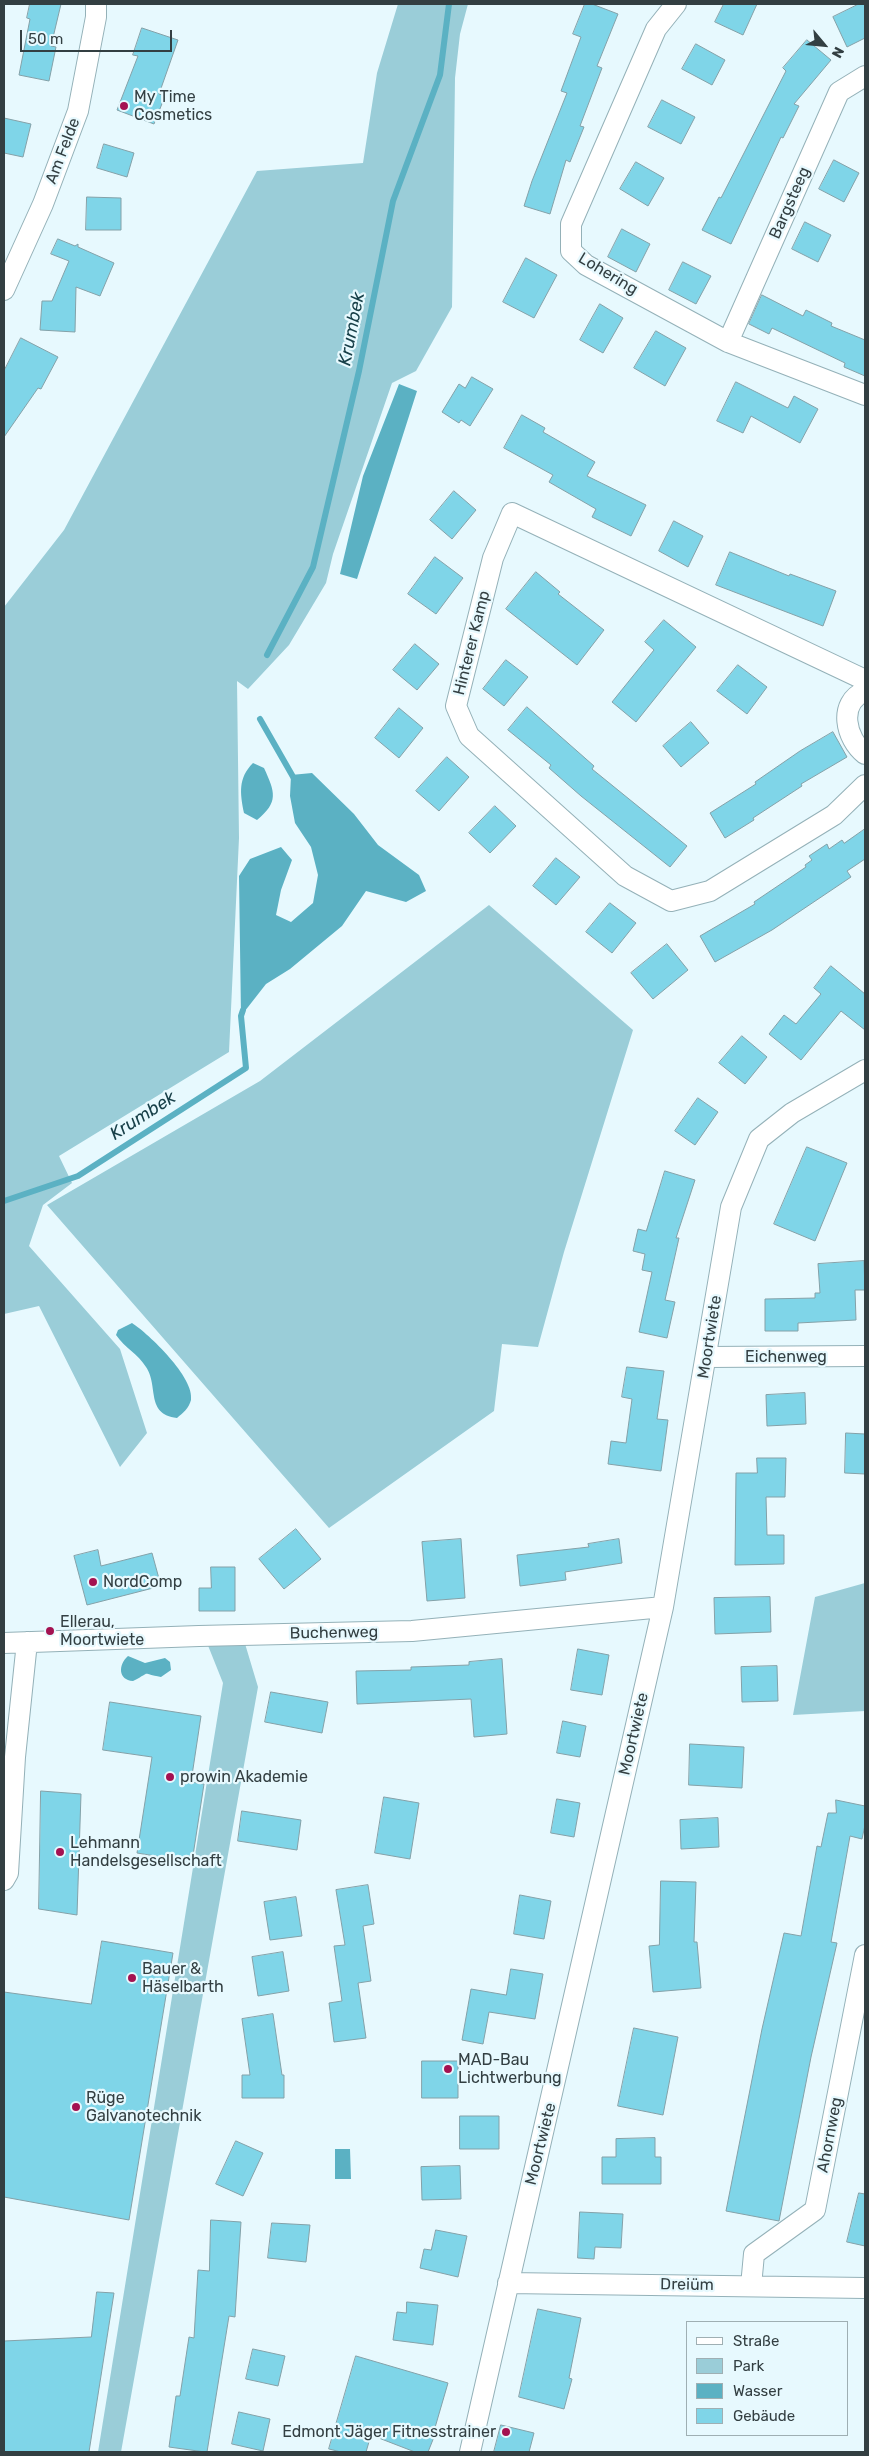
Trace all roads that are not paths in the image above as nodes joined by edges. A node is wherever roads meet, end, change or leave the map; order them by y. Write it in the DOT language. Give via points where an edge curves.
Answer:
graph roads {
  1 [pos="96,4"];
  2 [pos="676,4"];
  3 [pos="865,76"];
  4 [pos="4,290"];
  5 [pos="728,342"];
  6 [pos="865,395"];
  7 [pos="865,680"];
  8 [pos="865,691"];
  9 [pos="865,754"];
  10 [pos="865,785"];
  11 [pos="865,1070"];
  12 [pos="865,1356"];
  13 [pos="707,1357"];
  14 [pos="663,1607"];
  15 [pos="27,1642"];
  16 [pos="4,1644"];
  17 [pos="4,1880"];
  18 [pos="865,1955"];
  19 [pos="508,2283"];
  20 [pos="751,2286"];
  21 [pos="865,2288"];
  22 [pos="470,2452"];
  1 -- 4 [label="street, Am Felde" via="78,111 44,204"];
  2 -- 5 [label="street, Lohering" via="656,29 572,224 571,251 586,265"];
  3 -- 5 [label="street, Bargsteeg" via="839,92"];
  5 -- 6 [label="street, Lohering"];
  7 -- 10 [label="street, Hinterer Kamp" via="512,513 493,558 456,706 469,736 625,876 671,901 710,891 834,815"];
  8 -- 9 [label="street" via="850,706 846,726 856,747"];
  11 -- 13 [label="street, Moortwiete" via="792,1114 759,1139 731,1207"];
  12 -- 13 [label="street, Eichenweg"];
  13 -- 14 [label="street, Moortwiete"];
  14 -- 15 [label="street, Buchenweg" via="412,1631"];
  14 -- 19 [label="street, Moortwiete"];
  15 -- 16 [label="street, Buchenweg"];
  15 -- 17 [label="street" via="15,1757 8,1873"];
  18 -- 20 [label="street, Ahornweg" via="815,2210 754,2254"];
  19 -- 20 [label="street, Dreiüm"];
  19 -- 22 [label="street, Moortwiete"];
  20 -- 21 [label="street, Dreiüm"];
}
